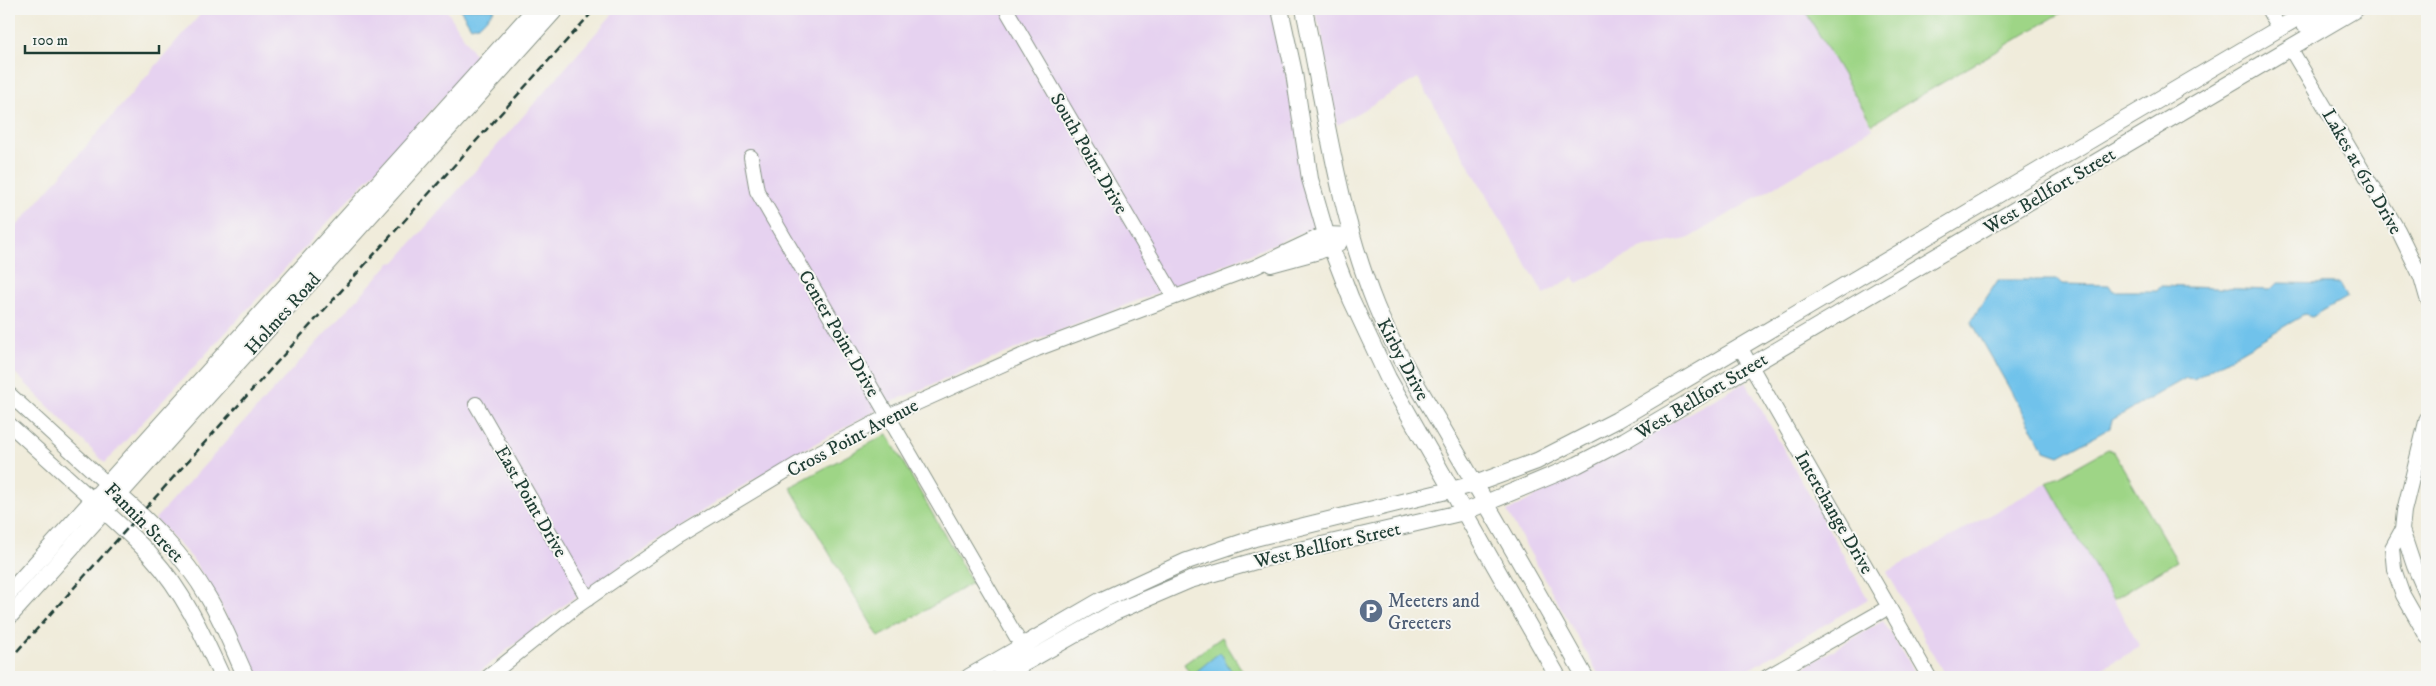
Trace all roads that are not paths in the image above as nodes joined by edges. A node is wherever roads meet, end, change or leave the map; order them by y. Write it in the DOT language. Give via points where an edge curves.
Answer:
graph roads {
  1 [pos="535,9"];
  2 [pos="556,9"];
  3 [pos="1006,9"];
  4 [pos="1280,9"];
  5 [pos="1304,9"];
  6 [pos="2268,9"];
  7 [pos="2312,9"];
  8 [pos="2328,9"];
  9 [pos="2356,9"];
  10 [pos="2279,28"];
  11 [pos="2290,48"];
  12 [pos="1317,68"];
  13 [pos="1294,73"];
  14 [pos="2240,77"];
  15 [pos="461,103"];
  16 [pos="2094,137"];
  17 [pos="751,156"];
  18 [pos="2105,156"];
  19 [pos="1982,204"];
  20 [pos="1993,223"];
  21 [pos="1352,235"];
  22 [pos="1329,241"];
  23 [pos="1872,270"];
  24 [pos="1883,288"];
  25 [pos="1174,296"];
  26 [pos="2427,298"];
  27 [pos="1740,347"];
  28 [pos="1751,366"];
  29 [pos="9,394"];
  30 [pos="476,404"];
  31 [pos="888,416"];
  32 [pos="2427,418"];
  33 [pos="1617,420"];
  34 [pos="9,424"];
  35 [pos="1625,440"];
  36 [pos="1435,459"];
  37 [pos="1475,484"];
  38 [pos="113,489"];
  39 [pos="1453,491"];
  40 [pos="1415,500"];
  41 [pos="1487,503"];
  42 [pos="99,505"];
  43 [pos="1464,512"];
  44 [pos="2402,530"];
  45 [pos="1255,538"];
  46 [pos="2392,548"];
  47 [pos="1262,559"];
  48 [pos="9,593"];
  49 [pos="2427,596"];
  50 [pos="209,599"];
  51 [pos="588,599"];
  52 [pos="1889,607"];
  53 [pos="190,610"];
  54 [pos="9,617"];
  55 [pos="2427,637"];
  56 [pos="1026,653"];
  57 [pos="222,677"];
  58 [pos="246,677"];
  59 [pos="488,677"];
  60 [pos="969,677"];
  61 [pos="1000,677"];
  62 [pos="1558,677"];
  63 [pos="1586,677"];
  64 [pos="1767,677"];
  65 [pos="1929,677"];
  1 -- 15 [label="main road, Holmes Road"];
  2 -- 15 [label="main road, Holmes Road"];
  3 -- 25 [label="street, South Point Drive"];
  4 -- 13 [label="main road, Kirby Drive"];
  5 -- 12 [label="main road, Kirby Drive"];
  6 -- 10 [label="street"];
  7 -- 10 [label="main road, West Bellfort Street"];
  8 -- 11 [label="main road" via="2296,30 2291,37"];
  9 -- 11 [label="main road, West Bellfort Street"];
  10 -- 14 [label="main road" via="2276,48 2241,69"];
  10 -- 16 [label="main road, West Bellfort Street"];
  11 -- 14 [label="main road, West Bellfort Street"];
  11 -- 26 [label="street, Lakes at 610 Drive" via="2398,230 2421,277"];
  12 -- 13 [label="main road"];
  12 -- 21 [label="main road, Kirby Drive"];
  13 -- 22 [label="main road, Kirby Drive" via="1310,179"];
  14 -- 18 [label="main road, West Bellfort Street"];
  15 -- 38 [label="main road, Holmes Road"];
  16 -- 18 [label="main road"];
  16 -- 19 [label="main road, West Bellfort Street"];
  17 -- 31 [label="street, Center Point Drive" via="758,191"];
  18 -- 20 [label="main road, West Bellfort Street"];
  19 -- 20 [label="main road"];
  19 -- 23 [label="main road, West Bellfort Street"];
  20 -- 24 [label="main road, West Bellfort Street"];
  21 -- 22 [label="street, Cross Point Avenue"];
  21 -- 37 [label="main road, Kirby Drive" via="1376,306 1406,366"];
  22 -- 25 [label="street, Cross Point Avenue"];
  22 -- 36 [label="main road, Kirby Drive" via="1378,360"];
  23 -- 24 [label="main road"];
  23 -- 27 [label="main road, West Bellfort Street"];
  24 -- 28 [label="main road, West Bellfort Street"];
  25 -- 31 [label="street, Cross Point Avenue" via="1037,349"];
  27 -- 28 [label="street, Interchange Drive"];
  27 -- 33 [label="main road, West Bellfort Street"];
  28 -- 35 [label="main road, West Bellfort Street"];
  28 -- 52 [label="street, Interchange Drive"];
  29 -- 38 [label="street, Fannin Street"];
  30 -- 51 [label="street, East Point Drive"];
  31 -- 51 [label="street, Cross Point Avenue" via="719,510"];
  31 -- 56 [label="street, Center Point Drive"];
  32 -- 44 [label="street"];
  33 -- 35 [label="main road"];
  33 -- 37 [label="main road, West Bellfort Street" via="1537,461"];
  34 -- 42 [label="street, Fannin Street"];
  35 -- 41 [label="main road, West Bellfort Street" via="1577,466"];
  36 -- 39 [label="main road, Kirby Drive"];
  36 -- 40 [label="main road" via="1438,473 1435,482 1431,489"];
  37 -- 39 [label="main road, West Bellfort Street"];
  37 -- 41 [label="main road, Kirby Drive"];
  38 -- 42 [label="main road, Holmes Road"];
  38 -- 50 [label="main road, Fannin Street" via="169,543"];
  39 -- 40 [label="main road, West Bellfort Street"];
  39 -- 43 [label="main road, Kirby Drive"];
  40 -- 45 [label="main road, West Bellfort Street"];
  41 -- 43 [label="main road, West Bellfort Street"];
  41 -- 63 [label="main road, Kirby Drive"];
  42 -- 48 [label="main road, Holmes Road"];
  42 -- 53 [label="main road, Fannin Street" via="153,557"];
  42 -- 54 [label="main road, Holmes Road"];
  43 -- 47 [label="main road, West Bellfort Street"];
  43 -- 62 [label="main road, Kirby Drive"];
  44 -- 46 [label="street"];
  44 -- 49 [label="street"];
  45 -- 47 [label="main road"];
  45 -- 56 [label="main road, West Bellfort Street" via="1147,578 1100,601"];
  46 -- 49 [label="street" via="2409,589 2420,597"];
  46 -- 55 [label="street" via="2394,569 2403,595"];
  47 -- 56 [label="main road, West Bellfort Street" via="1152,595"];
  50 -- 53 [label="main road"];
  50 -- 58 [label="main road, Fannin Street"];
  51 -- 59 [label="street, Cross Point Avenue"];
  52 -- 64 [label="street"];
  52 -- 65 [label="street, Interchange Drive"];
  53 -- 57 [label="main road, Fannin Street"];
  56 -- 60 [label="main road, West Bellfort Street"];
  56 -- 61 [label="main road, West Bellfort Street"];
}
